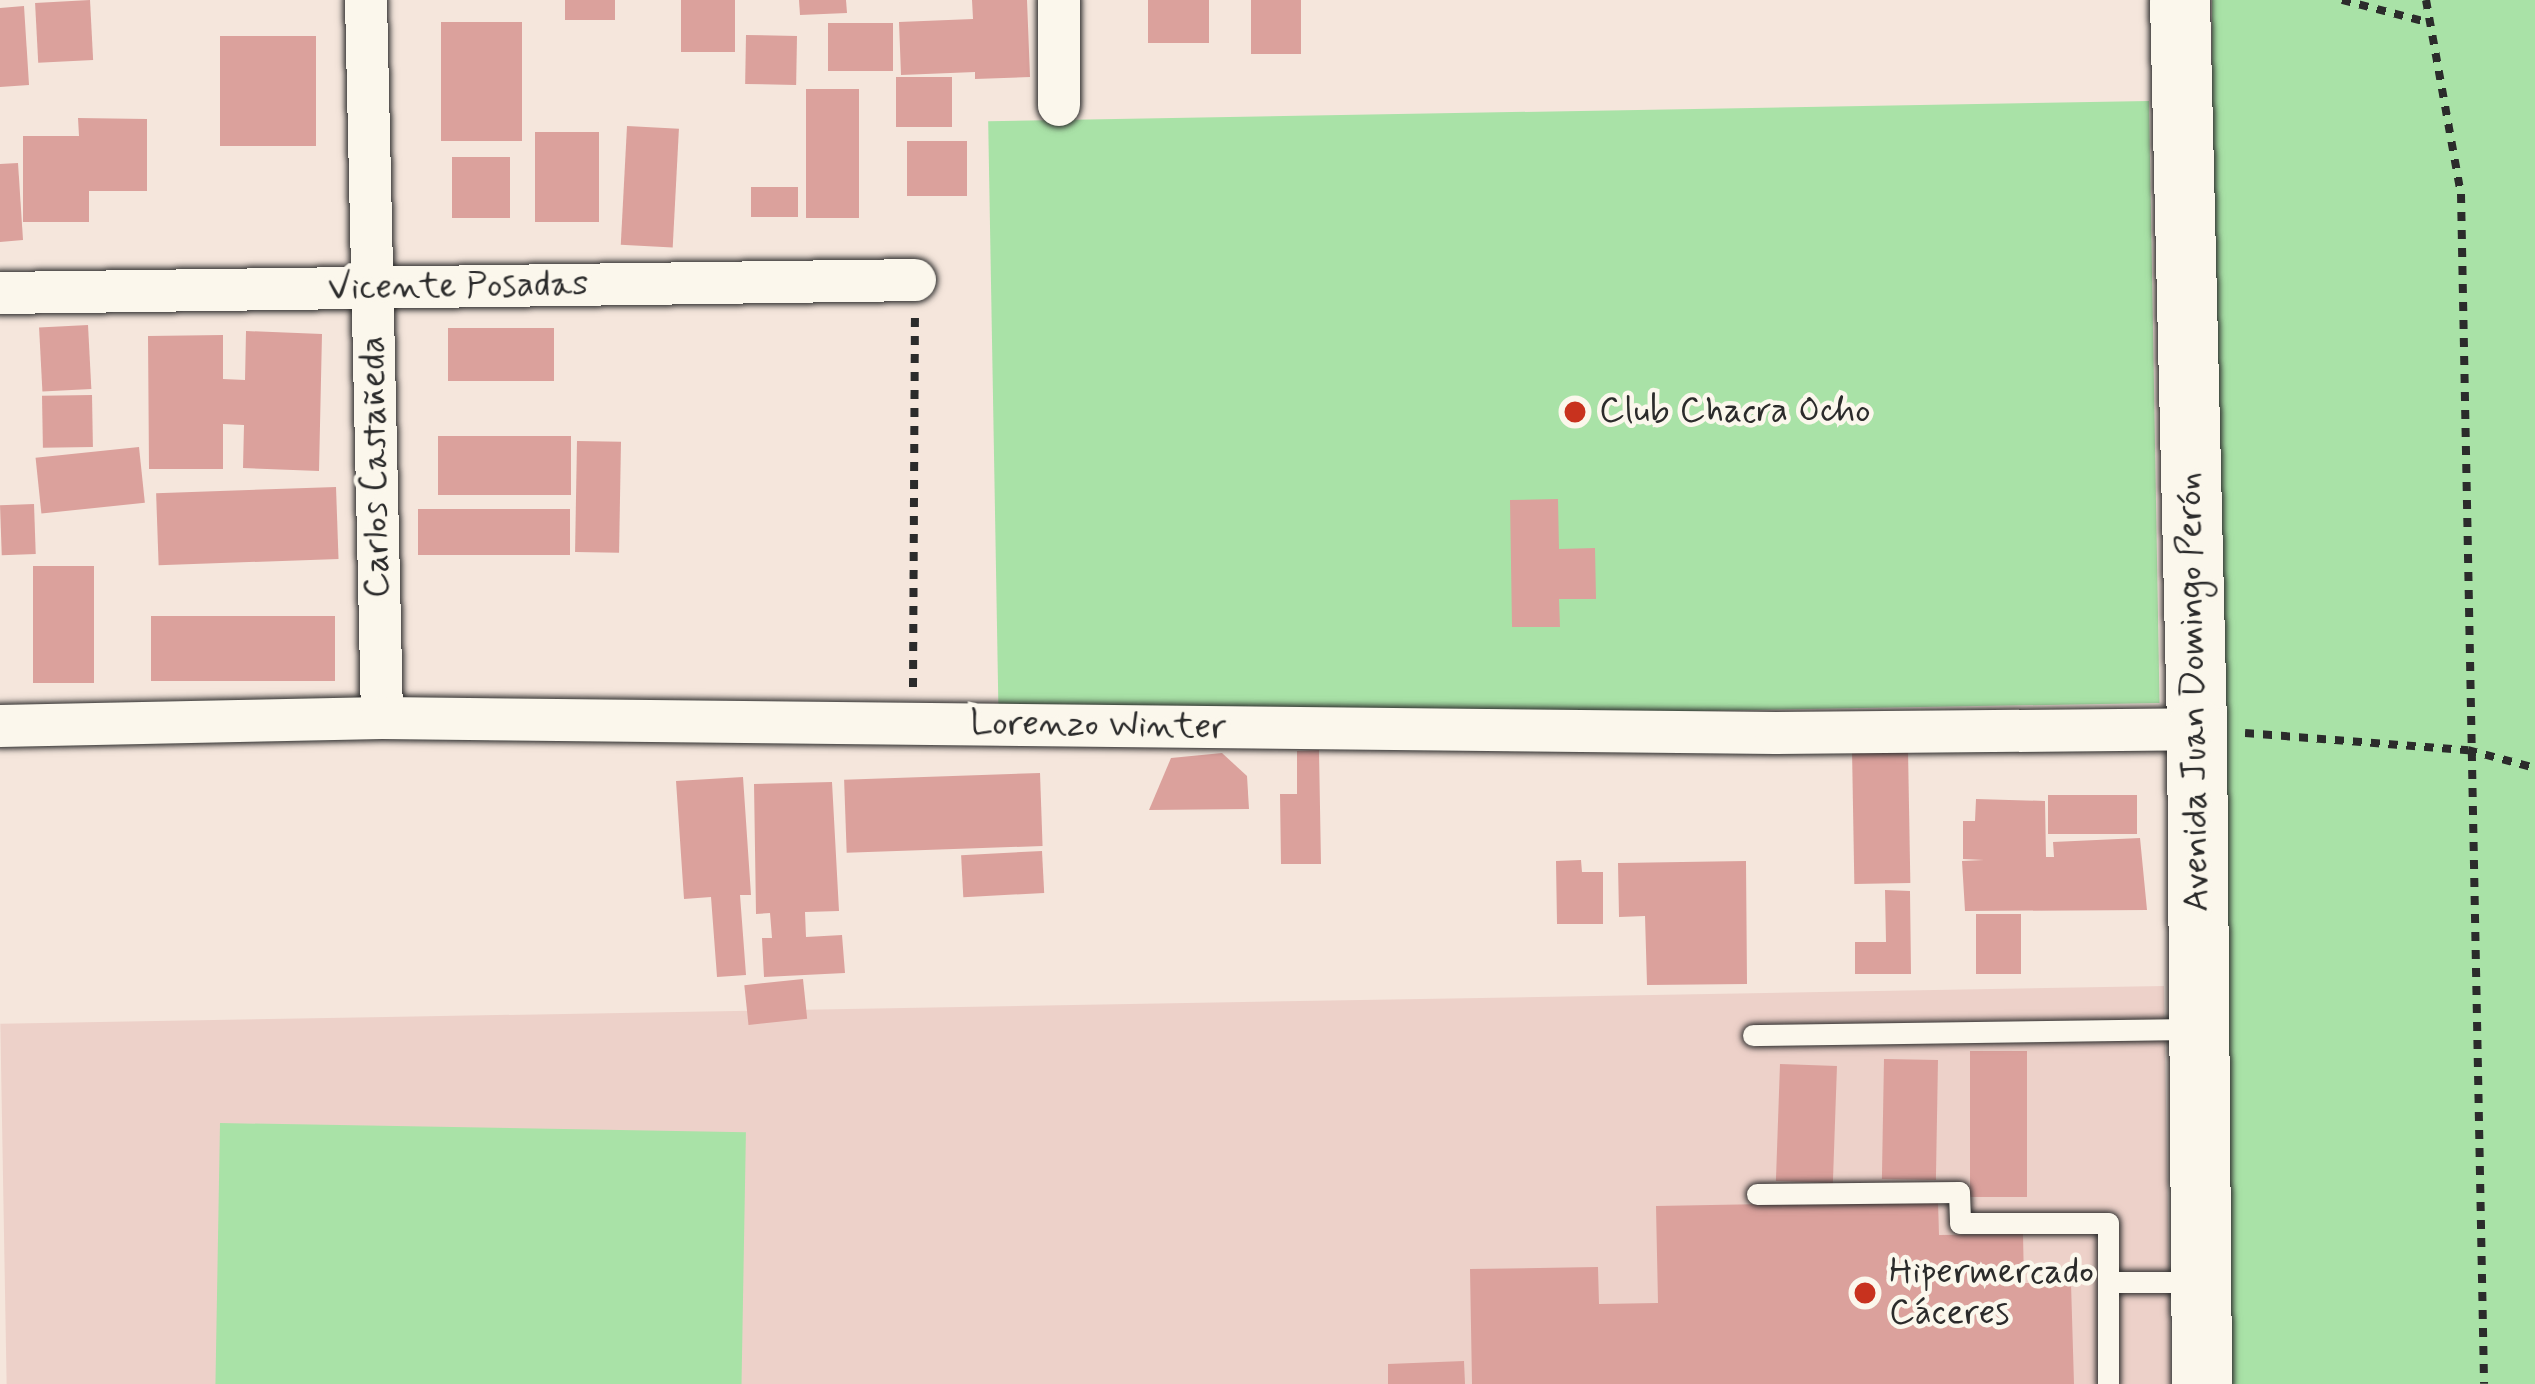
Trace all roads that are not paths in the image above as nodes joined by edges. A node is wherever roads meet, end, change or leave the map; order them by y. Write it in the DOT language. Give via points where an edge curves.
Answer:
graph roads {
  1 [pos="366,0"];
  2 [pos="1059,0"];
  3 [pos="2180,0"];
  4 [pos="1059,105"];
  5 [pos="915,280"];
  6 [pos="372,288"];
  7 [pos="0,293"];
  8 [pos="382,718"];
  9 [pos="0,726"];
  10 [pos="2197,729"];
  11 [pos="2198,1029"];
  12 [pos="1754,1035"];
  13 [pos="1756,1194"];
  14 [pos="2109,1282"];
  15 [pos="2201,1282"];
  16 [pos="2108,1384"];
  17 [pos="2202,1384"];
  1 -- 6 [label="street, Carlos Castañeda"];
  2 -- 4 [label="street"];
  3 -- 10 [label="main road, Avenida Juan Domingo Perón"];
  5 -- 6 [label="street, Vicente Posadas"];
  6 -- 7 [label="street, Vicente Posadas"];
  6 -- 8 [label="street, Carlos Castañeda"];
  8 -- 9 [label="street, Lorenzo Winter"];
  8 -- 10 [label="street, Lorenzo Winter" via="1776,734"];
  10 -- 11 [label="main road, Avenida Juan Domingo Perón"];
  11 -- 12 [label="lane"];
  11 -- 15 [label="main road, Avenida Juan Domingo Perón"];
  13 -- 14 [label="lane" via="1959,1192 1960,1223 2108,1223"];
  14 -- 15 [label="lane"];
  14 -- 16 [label="lane"];
  15 -- 17 [label="main road, Avenida Juan Domingo Perón"];
}
